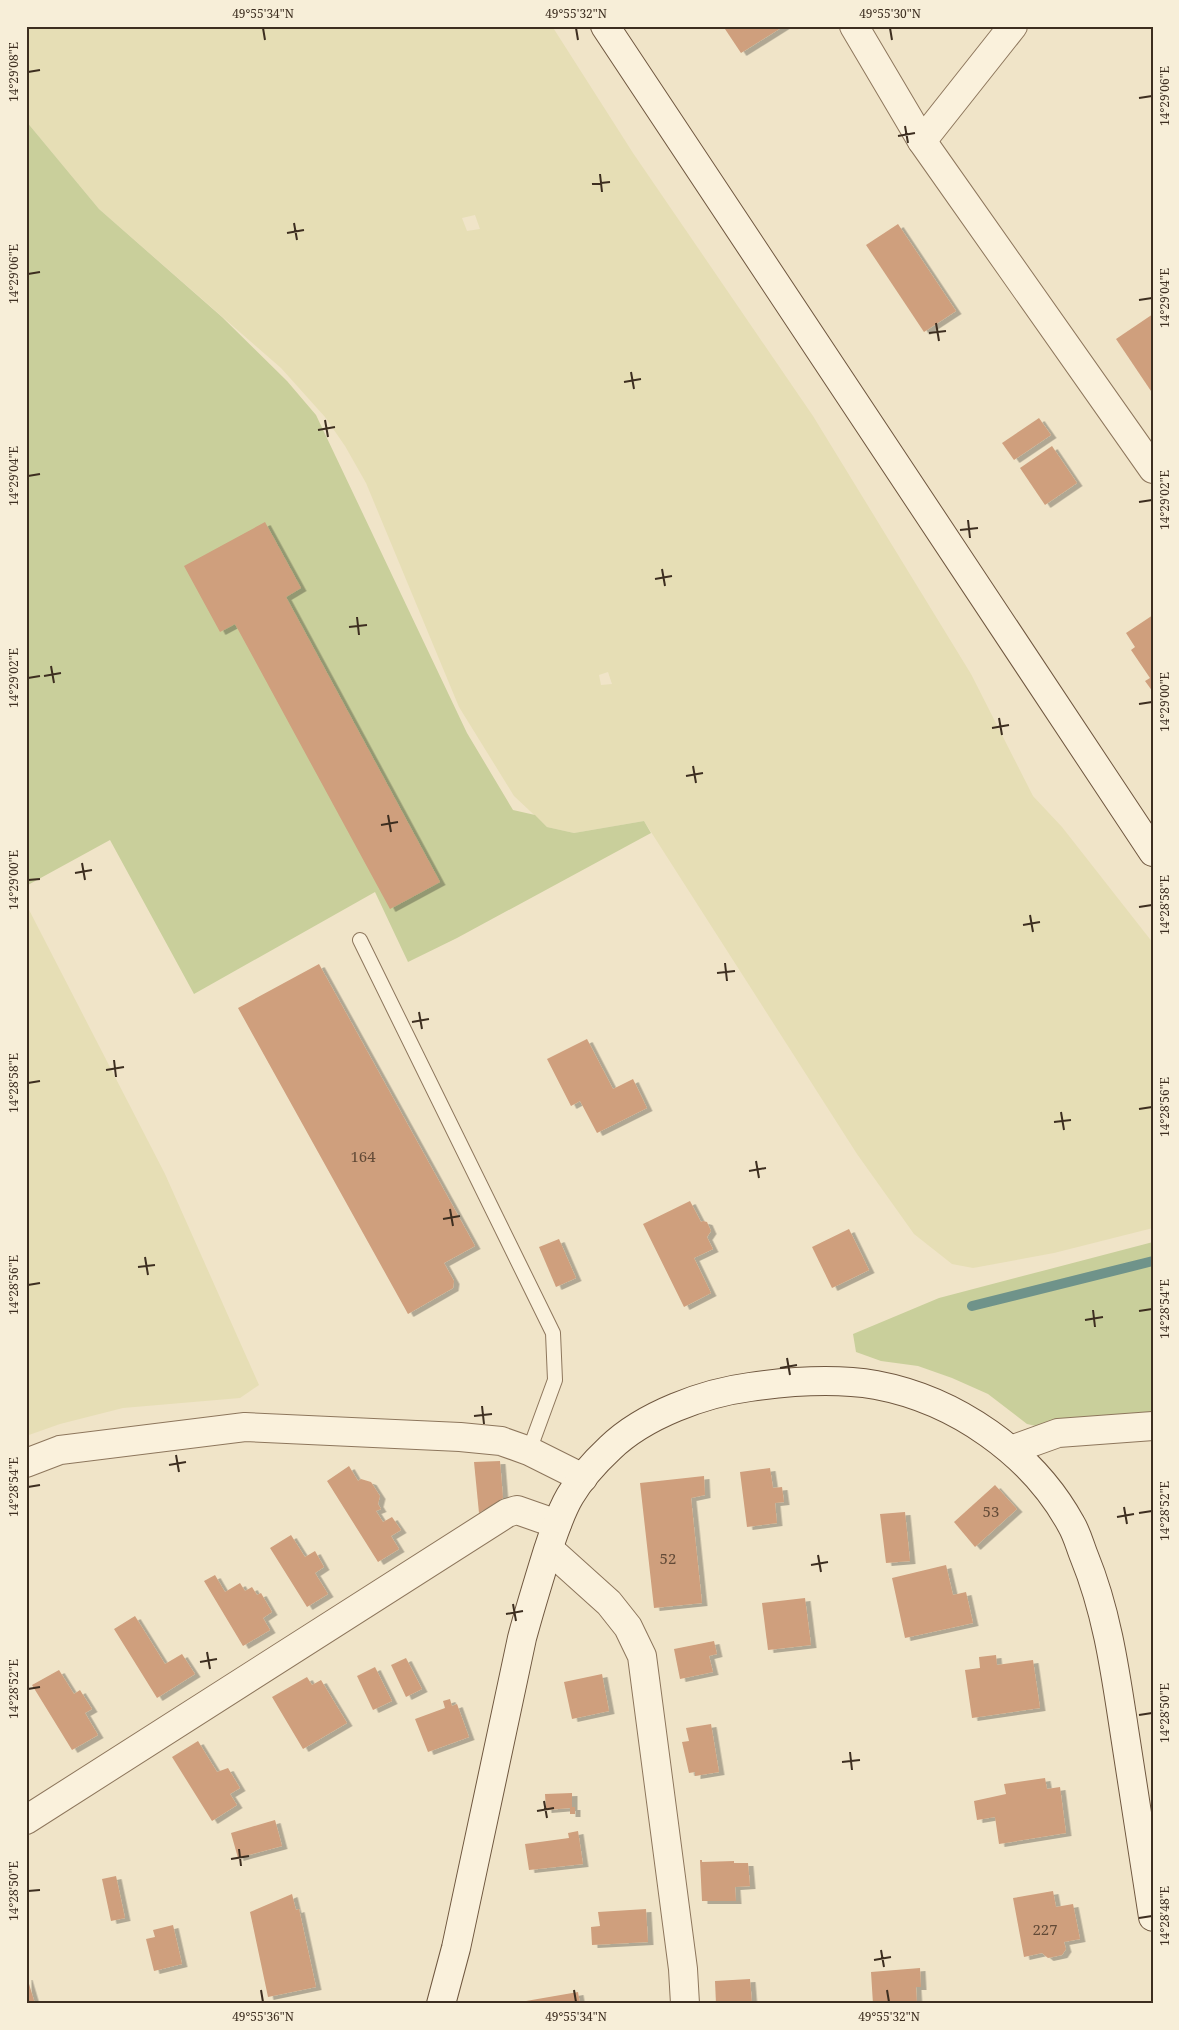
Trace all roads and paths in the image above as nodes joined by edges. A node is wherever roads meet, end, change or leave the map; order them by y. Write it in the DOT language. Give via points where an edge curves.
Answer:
graph roads {
  1 [pos="605,26"];
  2 [pos="854,26"];
  3 [pos="1013,26"];
  4 [pos="922,141"];
  5 [pos="1153,469"];
  6 [pos="1153,852"];
  7 [pos="360,940"];
  8 [pos="1153,1426"];
  9 [pos="529,1450"];
  10 [pos="1010,1450"];
  11 [pos="26,1463"];
  12 [pos="583,1478"];
  13 [pos="553,1537"];
  14 [pos="26,1820"];
  15 [pos="1153,1917"];
  16 [pos="441,2004"];
  17 [pos="685,2004"];
  1 -- 6 [label="street"];
  2 -- 4 [label="street"];
  3 -- 4 [label="street"];
  4 -- 5 [label="street"];
  7 -- 9 [label="lane" via="553,1334 555,1380"];
  8 -- 10 [label="street" via="1058,1433"];
  9 -- 11 [label="street" via="501,1442 460,1437 245,1427 60,1450"];
  9 -- 12 [label="street"];
  10 -- 12 [label="street" via="966,1418 917,1396 876,1385 829,1380 777,1383 733,1389 654,1416 612,1446"];
  10 -- 15 [label="street" via="1044,1485 1072,1525 1096,1585 1112,1650"];
  12 -- 13 [label="street" via="568,1498"];
  13 -- 14 [label="street" via="517,1510 507,1513"];
  13 -- 16 [label="street" via="522,1638 456,1948"];
  13 -- 17 [label="street" via="628,1627 642,1656"];
}
